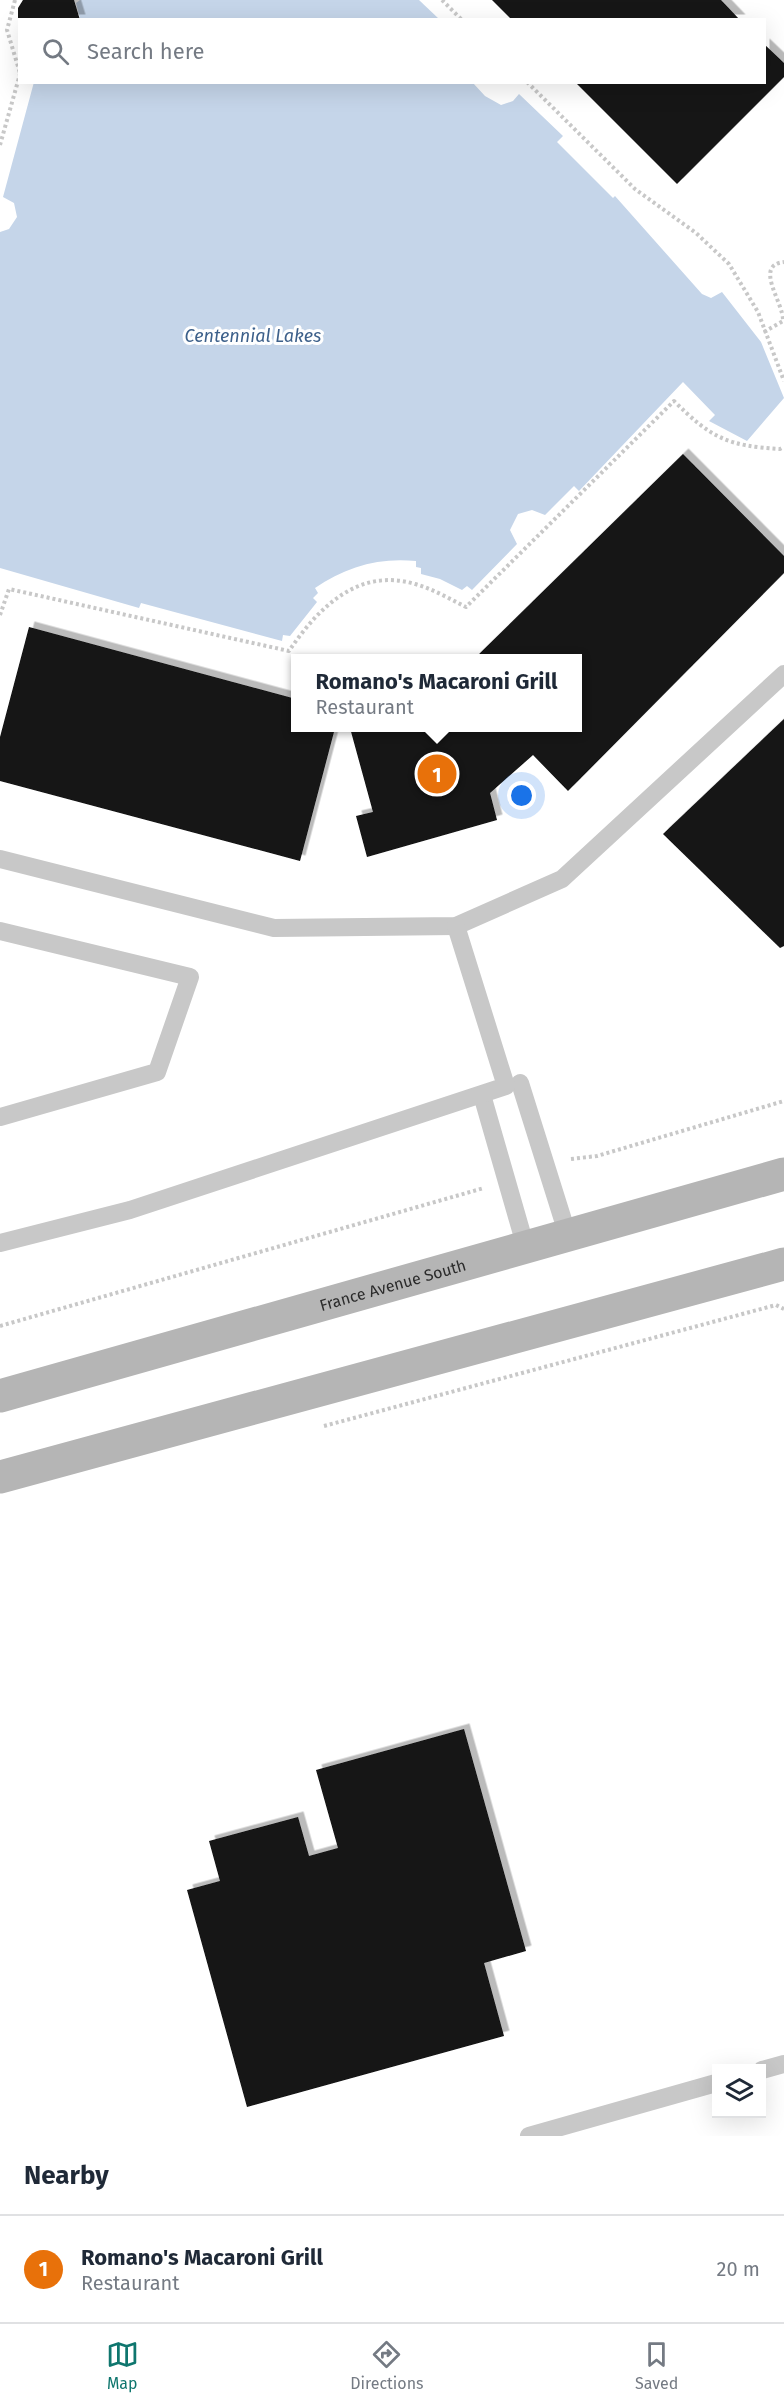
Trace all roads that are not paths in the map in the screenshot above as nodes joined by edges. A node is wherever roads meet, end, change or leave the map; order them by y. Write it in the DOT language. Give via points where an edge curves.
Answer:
graph roads {
  1 [pos="784,674"];
  2 [pos="0,859"];
  3 [pos="456,926"];
  4 [pos="0,931"];
  5 [pos="520,1083"];
  6 [pos="482,1095"];
  7 [pos="0,1117"];
  8 [pos="784,1174"];
  9 [pos="568,1236"];
  10 [pos="0,1243"];
  11 [pos="526,1248"];
  12 [pos="784,1264"];
  13 [pos="0,1396"];
  14 [pos="0,1477"];
  15 [pos="784,2064"];
  16 [pos="766,2069"];
  17 [pos="712,2084"];
  18 [pos="529,2136"];
  1 -- 3 [label="lane" via="562,879"];
  2 -- 3 [label="lane" via="274,928"];
  3 -- 6 [label="lane" via="506,1086"];
  4 -- 7 [label="lane" via="190,977 157,1072"];
  5 -- 9 [label="lane"];
  6 -- 10 [label="lane" via="130,1210"];
  6 -- 11 [label="lane"];
  8 -- 9 [label="main road, France Avenue South"];
  9 -- 11 [label="main road, France Avenue South"];
  11 -- 13 [label="main road, France Avenue South"];
  12 -- 14 [label="main road"];
  15 -- 16 [label="lane"];
  17 -- 18 [label="lane"];
}
